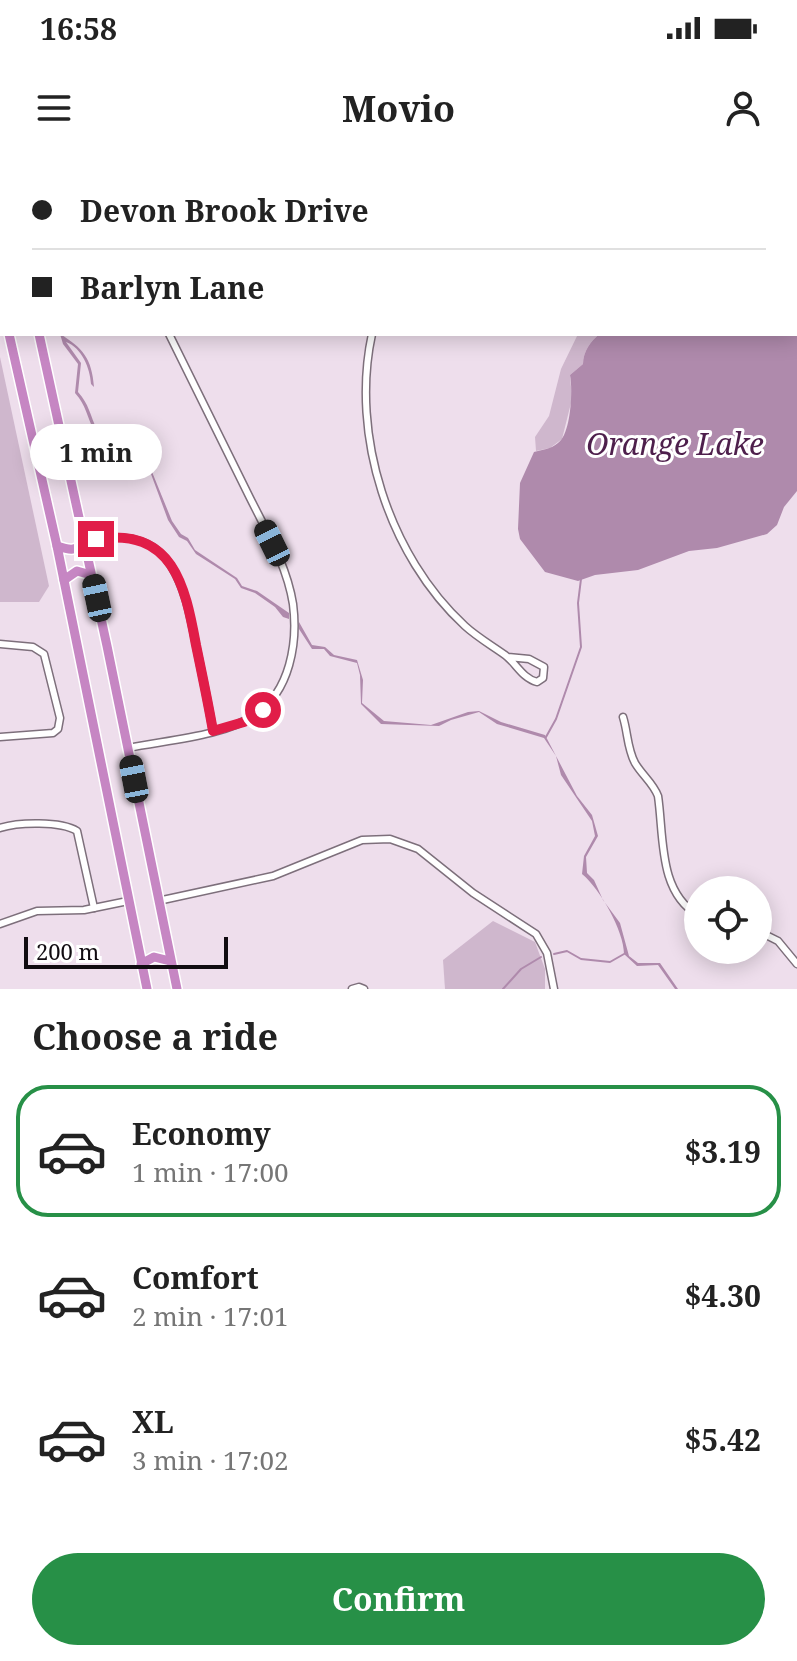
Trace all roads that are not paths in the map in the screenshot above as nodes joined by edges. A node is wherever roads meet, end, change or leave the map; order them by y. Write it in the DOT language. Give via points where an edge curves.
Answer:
graph roads {
  1 [pos="9,336"];
  2 [pos="39,336"];
  3 [pos="170,336"];
  4 [pos="372,336"];
  5 [pos="84,542"];
  6 [pos="57,546"];
  7 [pos="91,575"];
  8 [pos="64,580"];
  9 [pos="0,644"];
  10 [pos="508,657"];
  11 [pos="623,717"];
  12 [pos="213,731"];
  13 [pos="0,737"];
  14 [pos="128,748"];
  15 [pos="0,828"];
  16 [pos="128,901"];
  17 [pos="158,901"];
  18 [pos="684,903"];
  19 [pos="94,908"];
  20 [pos="0,924"];
  21 [pos="772,938"];
  22 [pos="170,961"];
  23 [pos="141,964"];
  24 [pos="797,964"];
  25 [pos="147,989"];
  26 [pos="177,989"];
  27 [pos="352,989"];
  28 [pos="364,989"];
  29 [pos="554,989"];
  1 -- 6 [label="highway"];
  2 -- 5 [label="highway"];
  3 -- 12 [label="street" via="277,554 293,606 291,658 280,689 254,716"];
  4 -- 10 [label="street" via="365,378 369,433 394,525 449,610"];
  5 -- 6 [label="highway" via="71,550"];
  5 -- 7 [label="highway"];
  5 -- 12 [label="street" via="117,537 140,541 165,556 177,572 188,602"];
  6 -- 8 [label="highway"];
  7 -- 8 [label="highway" via="77,571"];
  7 -- 14 [label="highway"];
  8 -- 16 [label="highway"];
  9 -- 13 [label="street" via="33,647 44,654 60,718 53,733"];
  10 -- 10 [label="street" via="532,681 543,678 541,664"];
  11 -- 18 [label="street" via="636,764 658,796 669,881"];
  12 -- 14 [label="street"];
  14 -- 17 [label="highway"];
  15 -- 19 [label="street" via="22,824 74,829"];
  16 -- 19 [label="street"];
  16 -- 23 [label="highway"];
  17 -- 22 [label="highway"];
  17 -- 29 [label="street" via="273,876 362,840 390,839 418,849 536,934 547,953"];
  19 -- 20 [label="street" via="37,911"];
  21 -- 24 [label="street"];
  22 -- 23 [label="highway" via="154,957"];
  22 -- 26 [label="highway"];
  23 -- 25 [label="highway"];
  27 -- 28 [label="street"];
}
